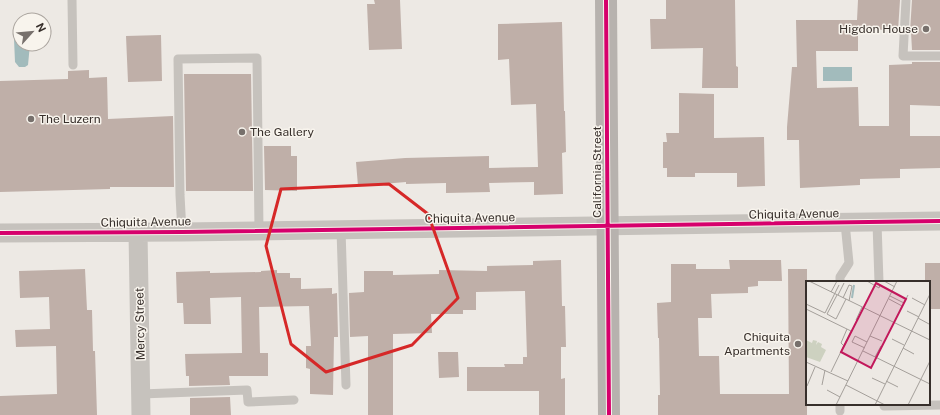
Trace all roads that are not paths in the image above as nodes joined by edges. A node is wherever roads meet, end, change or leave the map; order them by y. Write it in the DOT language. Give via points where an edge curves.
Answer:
graph roads {
  1 [pos="72,0"];
  2 [pos="606,0"];
  3 [pos="906,0"];
  4 [pos="940,56"];
  5 [pos="74,65"];
  6 [pos="940,221"];
  7 [pos="877,222"];
  8 [pos="845,223"];
  9 [pos="608,226"];
  10 [pos="341,230"];
  11 [pos="259,231"];
  12 [pos="138,232"];
  13 [pos="182,232"];
  14 [pos="0,233"];
  15 [pos="840,281"];
  16 [pos="879,281"];
  17 [pos="346,385"];
  18 [pos="141,394"];
  19 [pos="294,400"];
  20 [pos="884,405"];
  21 [pos="940,406"];
  22 [pos="141,415"];
  23 [pos="609,415"];
  1 -- 5 [label="lane"];
  2 -- 9 [label="main road, California Street"];
  3 -- 4 [label="lane" via="903,56"];
  6 -- 7 [label="street, Chiquita Avenue"];
  7 -- 8 [label="street, Chiquita Avenue"];
  7 -- 16 [label="lane"];
  8 -- 9 [label="street, Chiquita Avenue"];
  8 -- 15 [label="lane" via="849,263"];
  9 -- 10 [label="street, Chiquita Avenue"];
  9 -- 23 [label="main road, California Street"];
  10 -- 11 [label="street, Chiquita Avenue"];
  10 -- 17 [label="lane"];
  11 -- 13 [label="street, Chiquita Avenue"];
  11 -- 13 [label="lane" via="257,58 178,59"];
  12 -- 13 [label="street, Chiquita Avenue"];
  12 -- 14 [label="street, Chiquita Avenue"];
  12 -- 18 [label="street, Mercy Street"];
  18 -- 19 [label="lane" via="247,390 248,402"];
  18 -- 22 [label="street, Mercy Street"];
  20 -- 21 [label="lane"];
}
